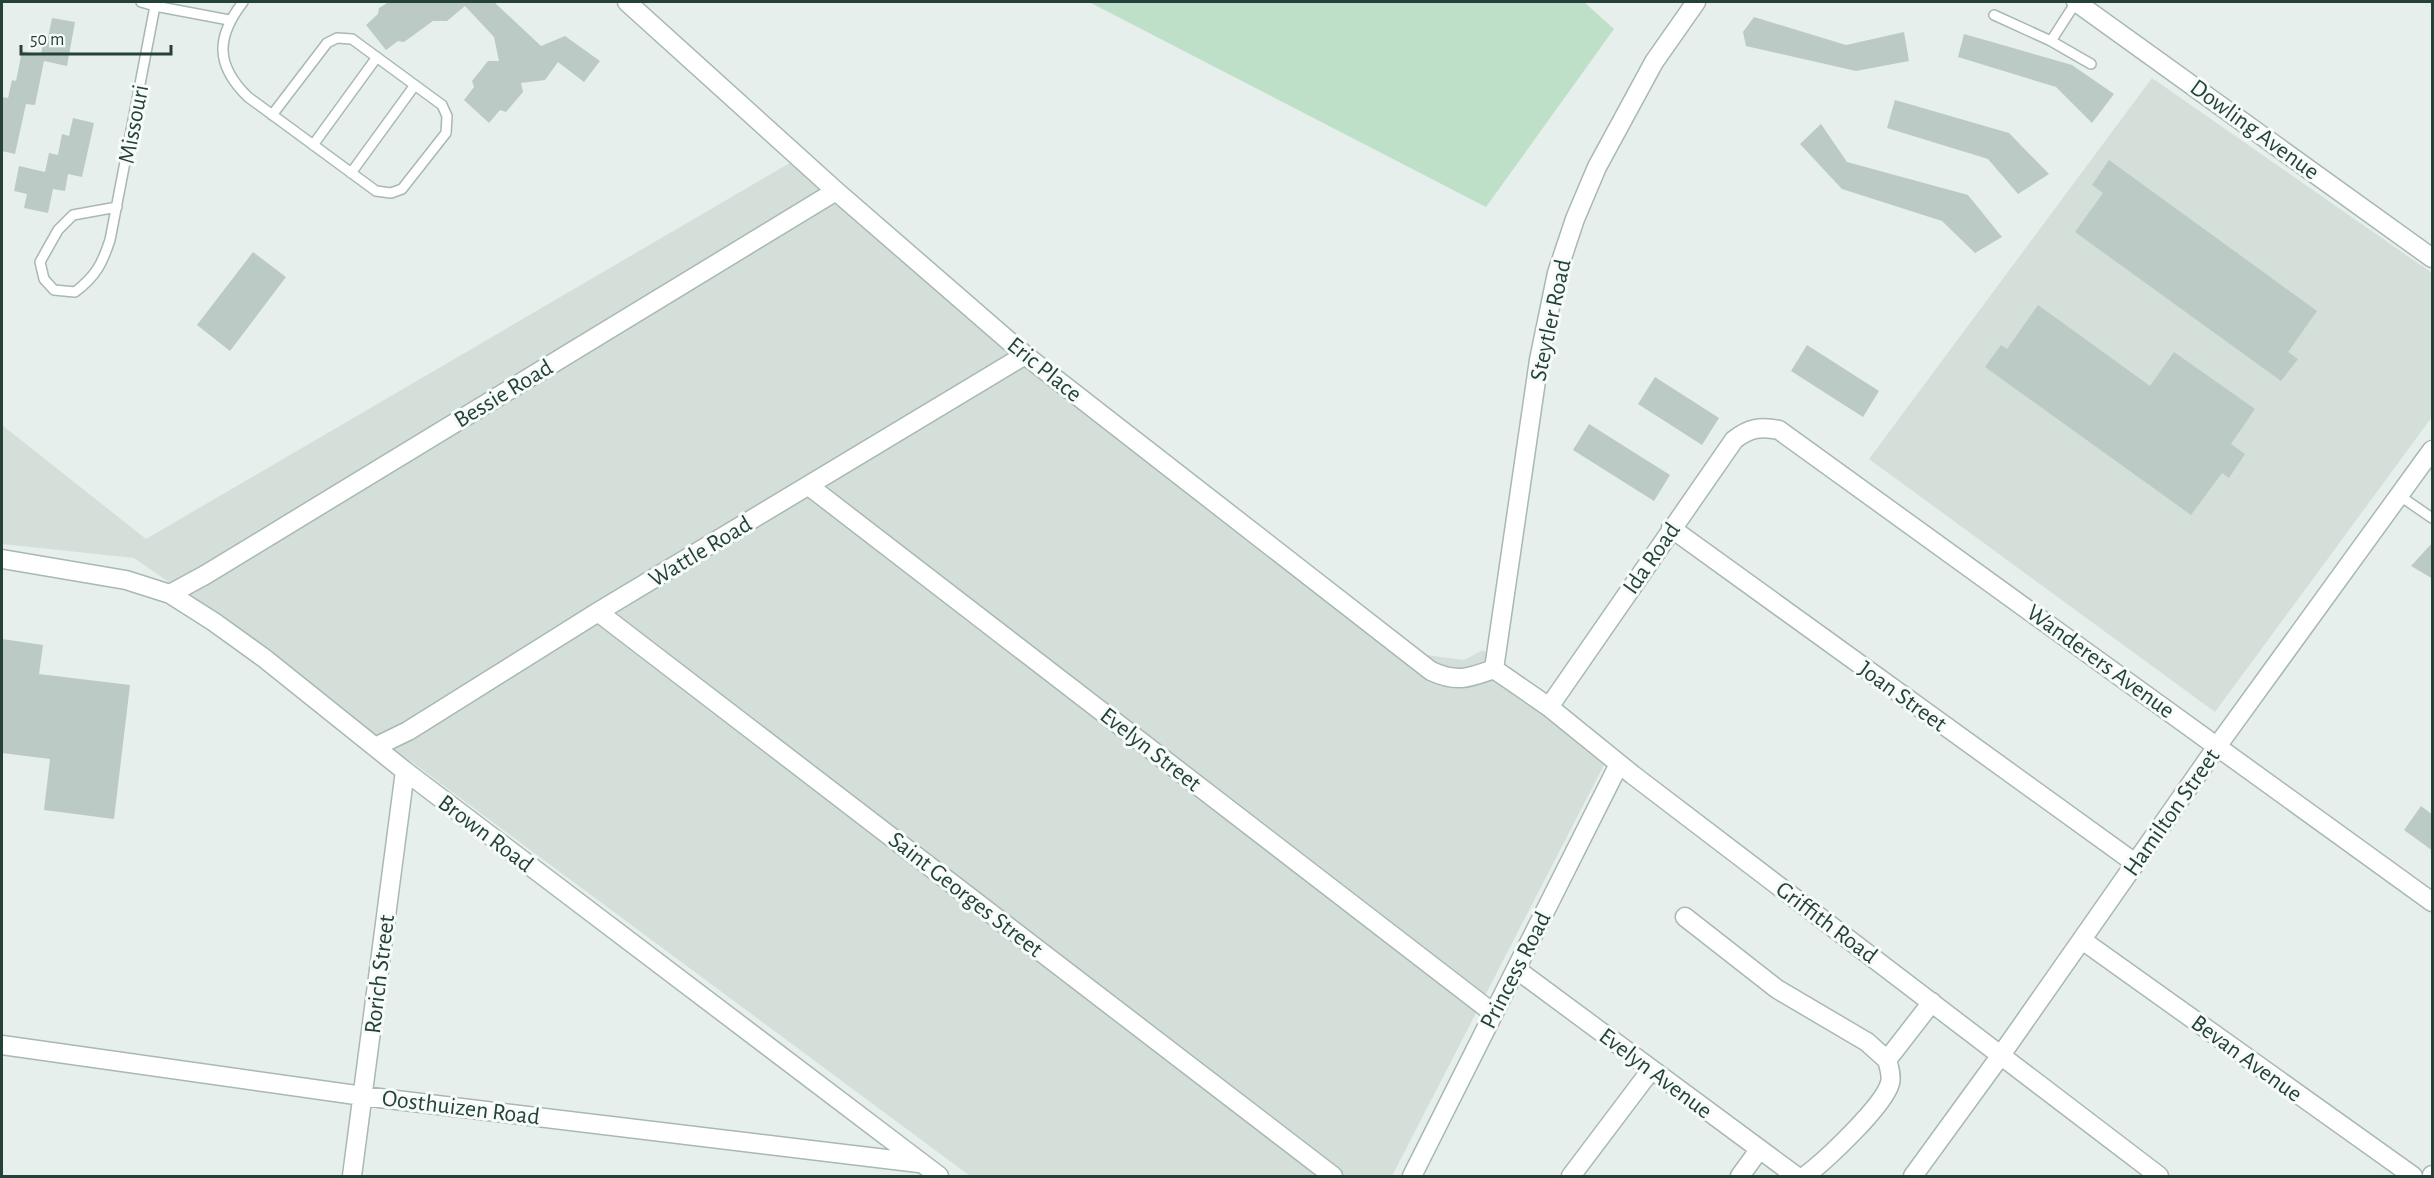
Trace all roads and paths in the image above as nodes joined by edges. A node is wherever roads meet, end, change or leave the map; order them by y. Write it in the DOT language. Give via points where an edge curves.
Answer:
graph roads {
  1 [pos="141,2"];
  2 [pos="243,2"];
  3 [pos="627,2"];
  4 [pos="1696,2"];
  5 [pos="2076,2"];
  6 [pos="155,6"];
  7 [pos="1994,15"];
  8 [pos="229,20"];
  9 [pos="2051,41"];
  10 [pos="377,57"];
  11 [pos="2091,64"];
  12 [pos="415,86"];
  13 [pos="272,115"];
  14 [pos="313,145"];
  15 [pos="351,173"];
  16 [pos="836,191"];
  17 [pos="117,207"];
  18 [pos="2433,258"];
  19 [pos="1025,356"];
  20 [pos="1767,427"];
  21 [pos="2433,450"];
  22 [pos="809,486"];
  23 [pos="2400,496"];
  24 [pos="2433,518"];
  25 [pos="1671,528"];
  26 [pos="2,559"];
  27 [pos="170,594"];
  28 [pos="598,612"];
  29 [pos="1494,669"];
  30 [pos="1549,706"];
  31 [pos="2218,745"];
  32 [pos="375,747"];
  33 [pos="1619,764"];
  34 [pos="405,771"];
  35 [pos="2135,863"];
  36 [pos="2433,902"];
  37 [pos="1685,917"];
  38 [pos="2082,940"];
  39 [pos="1516,969"];
  40 [pos="1932,1002"];
  41 [pos="1493,1013"];
  42 [pos="2,1045"];
  43 [pos="2001,1055"];
  44 [pos="1887,1060"];
  45 [pos="1652,1070"];
  46 [pos="363,1096"];
  47 [pos="1759,1150"];
  48 [pos="921,1163"];
  49 [pos="352,1176"];
  50 [pos="939,1176"];
  51 [pos="1333,1176"];
  52 [pos="1412,1176"];
  53 [pos="1571,1176"];
  54 [pos="1740,1176"];
  55 [pos="1796,1176"];
  56 [pos="1805,1176"];
  57 [pos="1913,1176"];
  58 [pos="2159,1176"];
  59 [pos="2413,1176"];
  1 -- 6 [label="lane"];
  2 -- 8 [label="lane"];
  3 -- 16 [label="street, Eric Place"];
  4 -- 29 [label="street, Steytler Road" via="1654,62 1598,167 1557,273 1539,360"];
  5 -- 9 [label="lane"];
  5 -- 18 [label="street, Dowling Avenue"];
  6 -- 8 [label="lane"];
  6 -- 17 [label="lane, Missouri"];
  7 -- 9 [label="lane"];
  8 -- 13 [label="lane" via="224,39 226,66 233,83"];
  9 -- 11 [label="lane"];
  10 -- 12 [label="lane"];
  10 -- 13 [label="lane" via="352,39 337,38 327,43"];
  10 -- 14 [label="lane"];
  12 -- 15 [label="lane"];
  12 -- 15 [label="lane" via="442,105 447,116 446,133 402,189 391,193 376,191"];
  13 -- 14 [label="lane"];
  14 -- 15 [label="lane"];
  16 -- 19 [label="street, Eric Place"];
  16 -- 27 [label="street, Bessie Road"];
  17 -- 17 [label="lane, Missouri" via="72,215 58,230 40,262 44,279 54,290 75,291 93,278 110,240"];
  19 -- 22 [label="street, Wattle Road"];
  19 -- 29 [label="street, Eric Place" via="1431,671 1456,680"];
  20 -- 25 [label="street, Ida Road" via="1755,428 1734,440"];
  20 -- 31 [label="street, Wanderers Avenue" via="1779,430"];
  21 -- 23 [label="street, Hamilton Street"];
  22 -- 28 [label="street, Wattle Road"];
  22 -- 41 [label="street, Evelyn Street"];
  23 -- 24 [label="lane"];
  23 -- 31 [label="street, Hamilton Street"];
  25 -- 30 [label="street, Ida Road"];
  25 -- 35 [label="street, Joan Street"];
  26 -- 27 [label="street, Brown Road" via="126,580"];
  27 -- 32 [label="street, Brown Road" via="264,658"];
  28 -- 32 [label="street, Wattle Road" via="408,731"];
  28 -- 51 [label="street, Saint Georges Street"];
  29 -- 30 [label="street, Griffith Road"];
  30 -- 33 [label="street, Griffith Road"];
  31 -- 35 [label="street, Hamilton Street"];
  31 -- 36 [label="street, Wanderers Avenue"];
  32 -- 34 [label="street, Brown Road"];
  33 -- 39 [label="street, Princess Road"];
  33 -- 40 [label="street, Griffith Road"];
  34 -- 46 [label="street, Rorich Street"];
  34 -- 48 [label="street, Brown Road"];
  35 -- 38 [label="street, Hamilton Street"];
  37 -- 44 [label="street" via="1777,989 1867,1042"];
  38 -- 43 [label="street, Hamilton Street"];
  38 -- 59 [label="street, Bevan Avenue"];
  39 -- 41 [label="street, Princess Road"];
  39 -- 45 [label="street, Evelyn Avenue"];
  40 -- 43 [label="street, Griffith Road"];
  40 -- 44 [label="street"];
  41 -- 52 [label="street, Princess Road"];
  42 -- 46 [label="street, Oosthuizen Road"];
  43 -- 57 [label="street, Hamilton Street"];
  43 -- 58 [label="street, Griffith Road"];
  44 -- 56 [label="street" via="1890,1084 1883,1095 1844,1142"];
  45 -- 47 [label="street, Evelyn Avenue"];
  45 -- 53 [label="street"];
  46 -- 48 [label="street, Oosthuizen Road"];
  46 -- 49 [label="street, Rorich Street"];
  47 -- 54 [label="street"];
  47 -- 55 [label="street, Evelyn Avenue"];
  48 -- 50 [label="street, Brown Road"];
}
